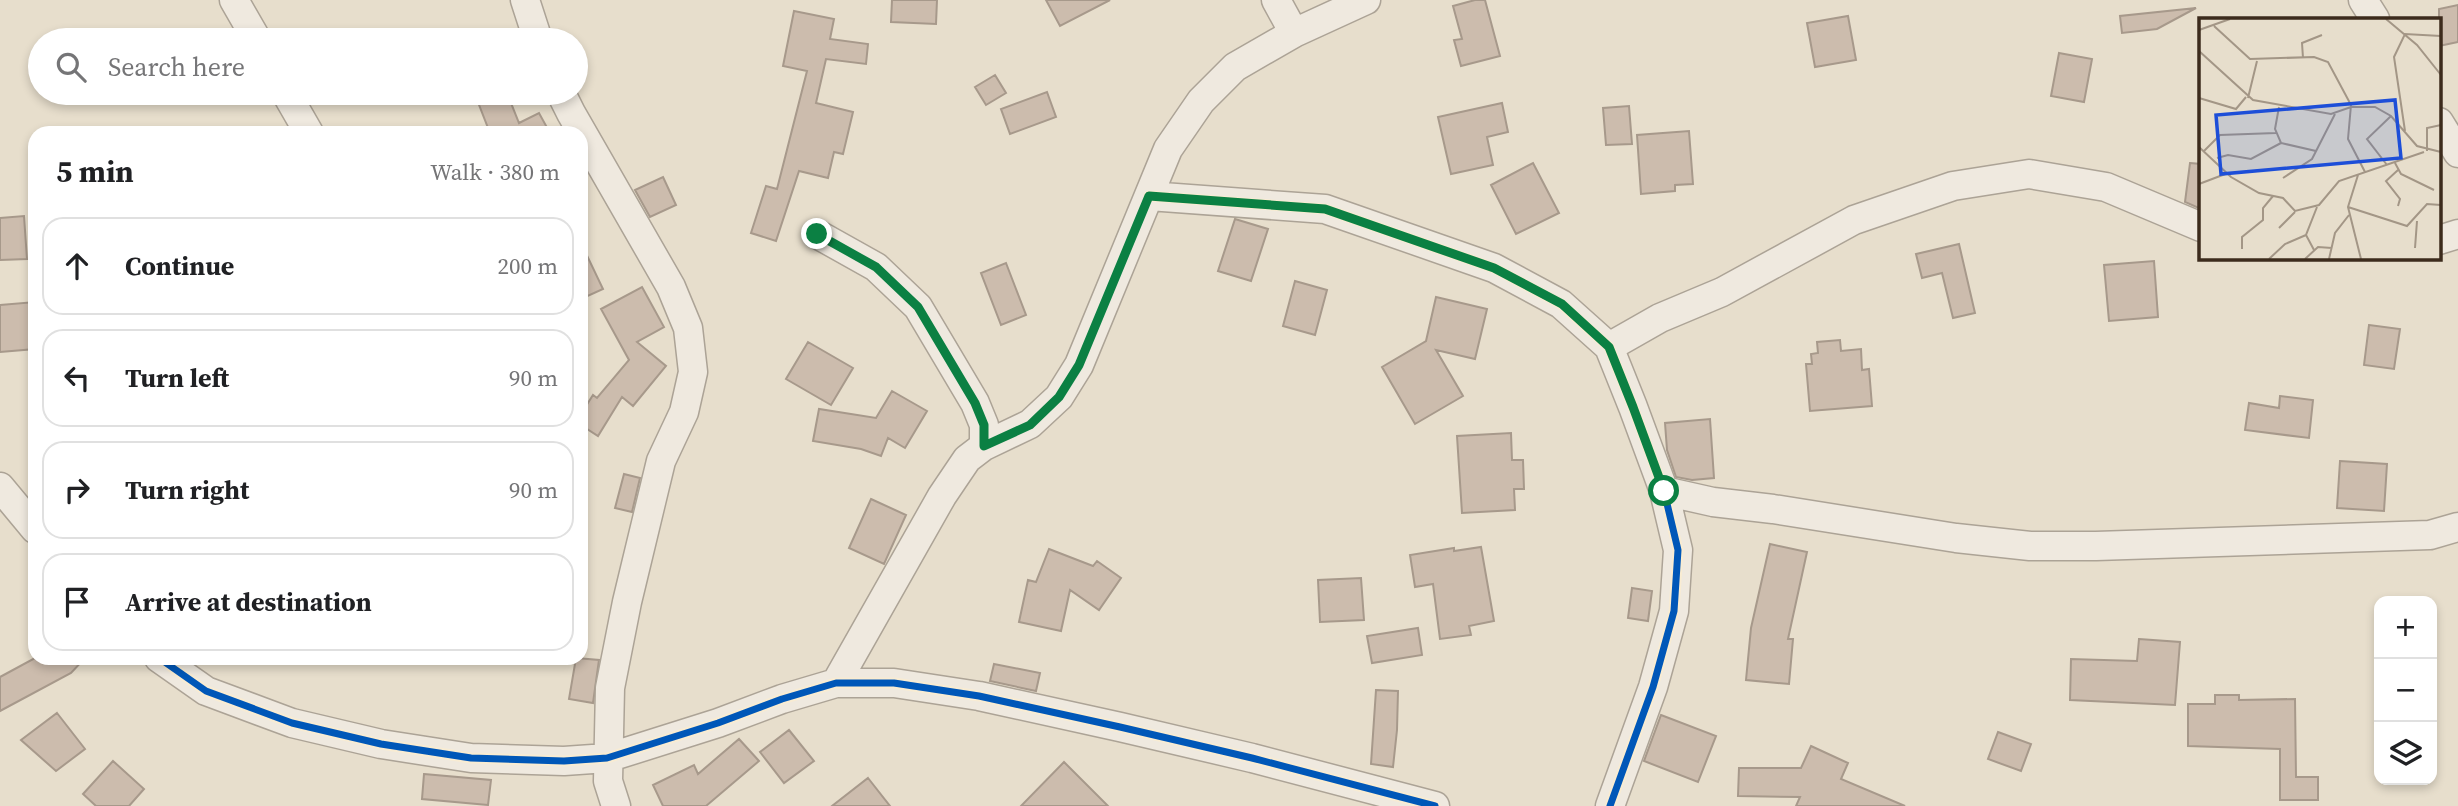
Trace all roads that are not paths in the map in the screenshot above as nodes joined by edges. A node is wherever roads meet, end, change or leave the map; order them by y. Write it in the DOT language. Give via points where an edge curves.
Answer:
graph roads {
  1 [pos="234,0"];
  2 [pos="525,0"];
  3 [pos="1276,0"];
  4 [pos="1366,0"];
  5 [pos="250,28"];
  6 [pos="534,28"];
  7 [pos="1294,33"];
  8 [pos="293,105"];
  9 [pos="567,105"];
  10 [pos="2440,124"];
  11 [pos="305,126"];
  12 [pos="578,126"];
  13 [pos="588,143"];
  14 [pos="2458,153"];
  15 [pos="1149,196"];
  16 [pos="2199,226"];
  17 [pos="817,234"];
  18 [pos="2458,234"];
  19 [pos="2440,240"];
  20 [pos="1609,347"];
  21 [pos="984,446"];
  22 [pos="0,486"];
  23 [pos="1664,491"];
  24 [pos="28,520"];
  25 [pos="2458,527"];
  26 [pos="169,665"];
  27 [pos="836,683"];
  28 [pos="607,758"];
  29 [pos="616,806"];
  30 [pos="1435,806"];
  31 [pos="1610,806"];
  1 -- 5 [label="street"];
  2 -- 6 [label="street"];
  3 -- 7 [label="street"];
  4 -- 7 [label="street"];
  7 -- 15 [label="street" via="1235,67 1201,101 1168,149"];
  8 -- 11 [label="street"];
  9 -- 12 [label="street"];
  10 -- 14 [label="street"];
  13 -- 28 [label="street" via="671,287 688,328 693,372 684,412 661,461 627,602 610,688"];
  15 -- 20 [label="street" via="1325,209 1494,268 1562,304"];
  15 -- 21 [label="street" via="1079,365 1059,397 1030,425"];
  16 -- 20 [label="street" via="2106,187 2029,174 1953,186 1854,220"];
  17 -- 21 [label="street" via="876,267 918,307 975,403 984,425"];
  18 -- 19 [label="street"];
  20 -- 23 [label="street"];
  21 -- 27 [label="street" via="967,459 942,496"];
  22 -- 24 [label="street"];
  23 -- 25 [label="street" via="1713,502 2029,546 2430,535"];
  23 -- 31 [label="street" via="1678,550 1674,611 1653,687"];
  26 -- 28 [label="street" via="206,691 292,723 368,741 471,758"];
  27 -- 28 [label="street"];
  27 -- 30 [label="street" via="894,683 979,696 1252,758"];
  28 -- 29 [label="street"];
}
